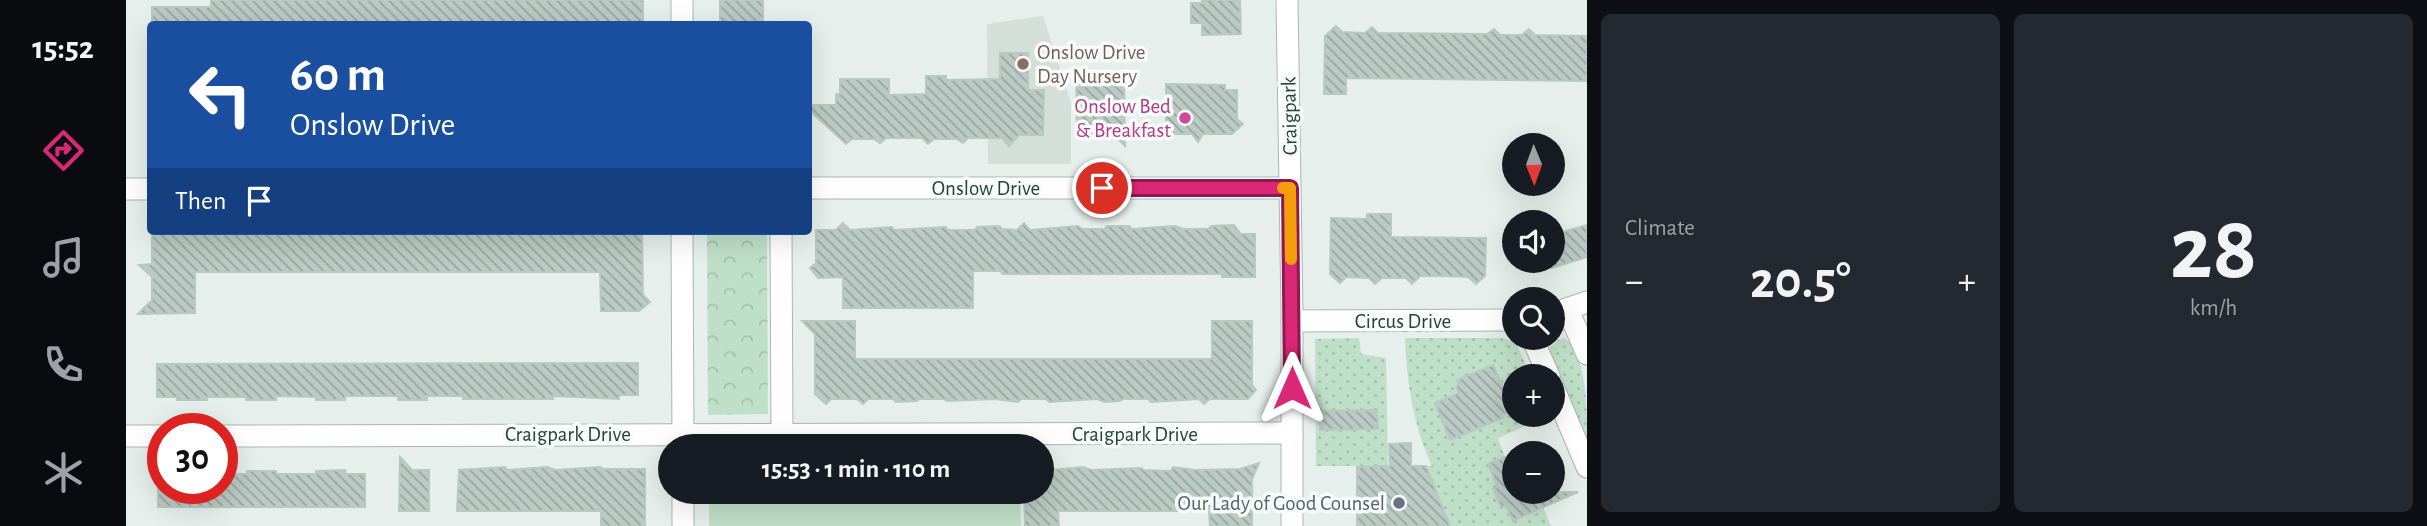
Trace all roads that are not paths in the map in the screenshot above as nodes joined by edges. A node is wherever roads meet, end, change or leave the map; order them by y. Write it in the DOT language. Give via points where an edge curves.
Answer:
graph roads {
  1 [pos="682,0"];
  2 [pos="1287,0"];
  3 [pos="682,21"];
  4 [pos="812,188"];
  5 [pos="1290,188"];
  6 [pos="147,189"];
  7 [pos="126,190"];
  8 [pos="682,235"];
  9 [pos="781,235"];
  10 [pos="1569,309"];
  11 [pos="1502,320"];
  12 [pos="1292,321"];
  13 [pos="1587,354"];
  14 [pos="1565,415"];
  15 [pos="1292,433"];
  16 [pos="682,434"];
  17 [pos="782,434"];
  18 [pos="126,436"];
  19 [pos="147,436"];
  20 [pos="238,436"];
  21 [pos="658,440"];
  22 [pos="1587,467"];
  23 [pos="683,504"];
  24 [pos="683,526"];
  25 [pos="1292,526"];
  1 -- 3 [label="street"];
  2 -- 5 [label="street, Craigpark"];
  4 -- 5 [label="street, Onslow Drive"];
  5 -- 12 [label="street, Craigpark"];
  6 -- 7 [label="street"];
  8 -- 16 [label="street"];
  9 -- 17 [label="street"];
  10 -- 13 [label="street"];
  11 -- 12 [label="street, Circus Drive"];
  12 -- 15 [label="street, Craigpark"];
  14 -- 22 [label="street"];
  15 -- 17 [label="street, Craigpark Drive"];
  15 -- 25 [label="street, Craigpark"];
  18 -- 19 [label="street"];
  20 -- 21 [label="street, Craigpark Drive"];
  23 -- 24 [label="street"];
}
